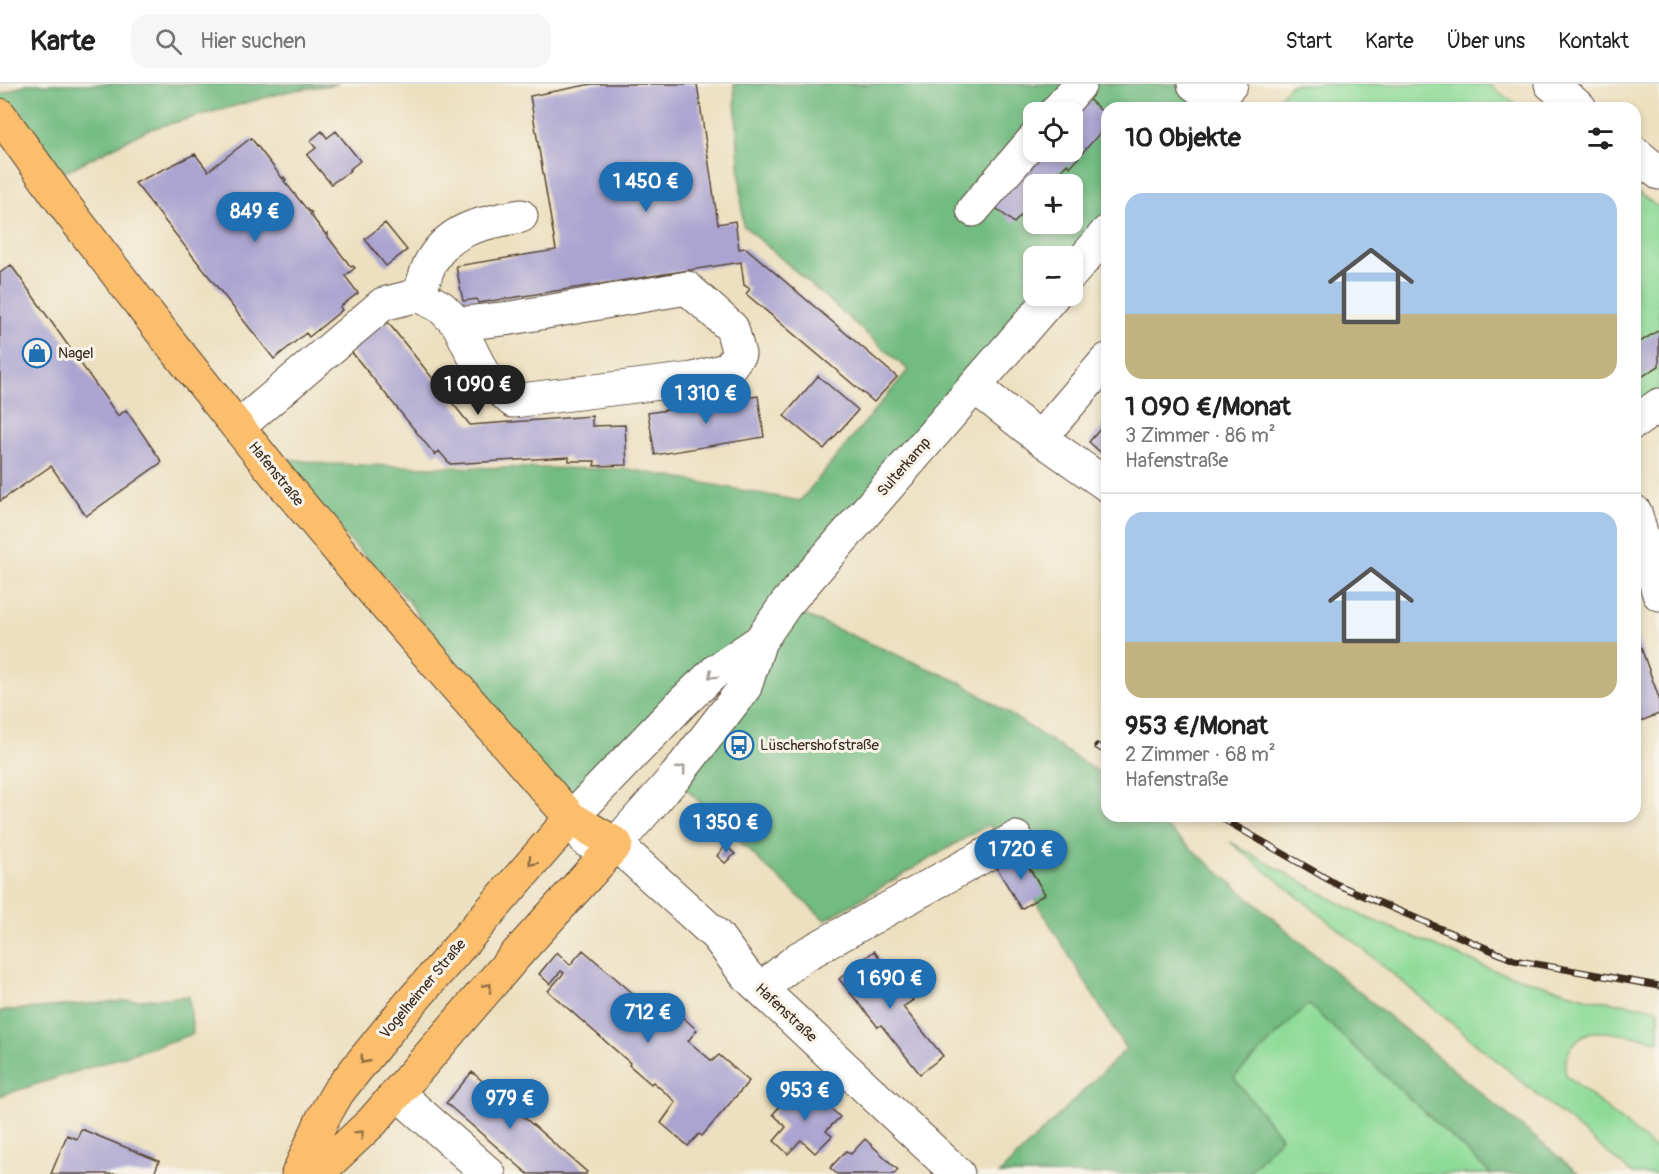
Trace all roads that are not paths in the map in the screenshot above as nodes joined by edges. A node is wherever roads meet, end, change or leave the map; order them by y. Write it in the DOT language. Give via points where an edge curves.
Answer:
graph roads {
  1 [pos="1080,84"];
  2 [pos="1551,84"];
  3 [pos="1065,102"];
  4 [pos="1573,102"];
  5 [pos="0,116"];
  6 [pos="1023,152"];
  7 [pos="1641,158"];
  8 [pos="1659,173"];
  9 [pos="973,210"];
  10 [pos="521,216"];
  11 [pos="418,295"];
  12 [pos="1044,306"];
  13 [pos="458,324"];
  14 [pos="1101,367"];
  15 [pos="975,387"];
  16 [pos="1659,405"];
  17 [pos="1641,418"];
  18 [pos="238,427"];
  19 [pos="1040,438"];
  20 [pos="1101,481"];
  21 [pos="1641,532"];
  22 [pos="1659,594"];
  23 [pos="760,641"];
  24 [pos="571,818"];
  25 [pos="1016,838"];
  26 [pos="608,852"];
  27 [pos="753,982"];
  28 [pos="398,1093"];
  29 [pos="297,1174"];
  30 [pos="317,1174"];
  31 [pos="489,1174"];
  32 [pos="958,1174"];
  1 -- 3 [label="street"];
  2 -- 4 [label="street"];
  5 -- 18 [label="main road, Hafenstraße" via="68,210"];
  6 -- 9 [label="street"];
  7 -- 8 [label="street"];
  10 -- 11 [label="street" via="477,224 447,240 431,261"];
  11 -- 13 [label="street" via="441,307"];
  11 -- 18 [label="street" via="383,304"];
  12 -- 15 [label="street, Sulterkamp"];
  13 -- 13 [label="street" via="687,288 732,328 739,354 728,369 693,379 513,401 483,374"];
  14 -- 19 [label="street"];
  15 -- 19 [label="street"];
  15 -- 23 [label="street, Sulterkamp" via="820,563"];
  16 -- 17 [label="street"];
  18 -- 24 [label="main road, Hafenstraße" via="378,597"];
  19 -- 20 [label="street"];
  21 -- 22 [label="street"];
  23 -- 24 [label="street, Sulterkamp, one-way" via="717,670"];
  26 -- 23 [label="street, Sulterkamp, one-way" via="676,776 745,687"];
  24 -- 26 [label="main road, Hafenstraße"];
  24 -- 29 [label="main road, Vogelheimer Straße, one-way" via="338,1092"];
  25 -- 27 [label="street"];
  26 -- 27 [label="street, Hafenstraße" via="705,950"];
  28 -- 26 [label="main road, one-way"];
  27 -- 32 [label="street, Hafenstraße"];
  30 -- 28 [label="main road, one-way"];
  28 -- 31 [label="street"];
}
